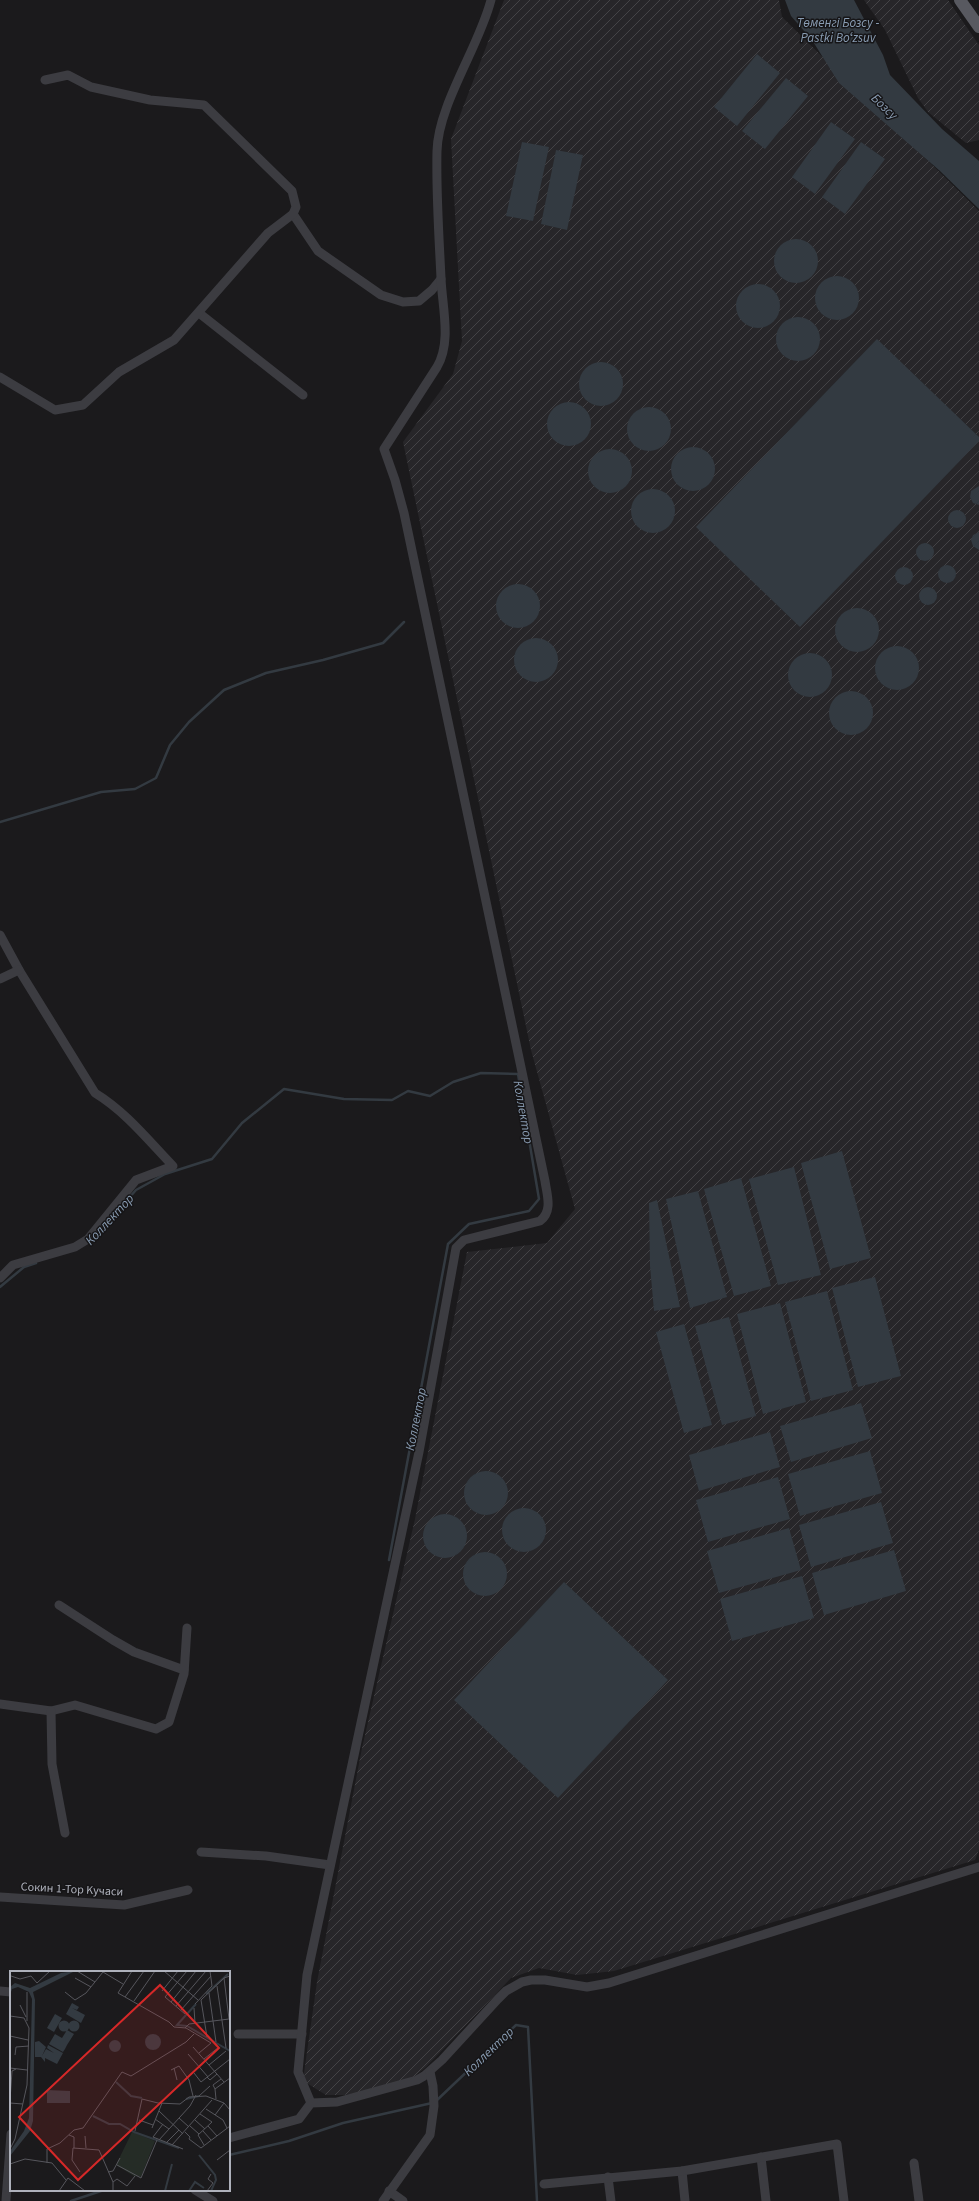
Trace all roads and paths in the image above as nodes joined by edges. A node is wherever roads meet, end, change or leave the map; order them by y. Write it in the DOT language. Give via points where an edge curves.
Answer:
graph roads {
  1 [pos="492,0"];
  2 [pos="960,0"];
  3 [pos="979,27"];
  4 [pos="45,80"];
  5 [pos="293,214"];
  6 [pos="441,279"];
  7 [pos="199,313"];
  8 [pos="0,377"];
  9 [pos="302,395"];
  10 [pos="0,935"];
  11 [pos="18,970"];
  12 [pos="0,979"];
  13 [pos="0,1278"];
  14 [pos="59,1605"];
  15 [pos="187,1628"];
  16 [pos="184,1670"];
  17 [pos="0,1704"];
  18 [pos="51,1711"];
  19 [pos="65,1833"];
  20 [pos="202,1852"];
  21 [pos="330,1865"];
  22 [pos="979,1867"];
  23 [pos="188,1890"];
  24 [pos="0,1897"];
  25 [pos="0,1991"];
  26 [pos="10,1992"];
  27 [pos="238,2034"];
  28 [pos="302,2034"];
  29 [pos="430,2072"];
  30 [pos="311,2103"];
  31 [pos="230,2138"];
  32 [pos="10,2147"];
  33 [pos="761,2157"];
  34 [pos="914,2164"];
  35 [pos="682,2171"];
  36 [pos="608,2177"];
  37 [pos="544,2184"];
  38 [pos="197,2191"];
  39 [pos="390,2191"];
  40 [pos="6,2200"];
  41 [pos="214,2201"];
  42 [pos="383,2201"];
  43 [pos="403,2201"];
  44 [pos="611,2201"];
  45 [pos="685,2201"];
  46 [pos="766,2201"];
  47 [pos="844,2201"];
  48 [pos="919,2201"];
  1 -- 6 [label="street" via="438,138"];
  2 -- 3 [label="main road"];
  4 -- 5 [label="street" via="68,75 91,87 150,100 204,105 292,191 296,207"];
  5 -- 6 [label="street" via="318,250 380,295 403,302 419,300"];
  5 -- 7 [label="street" via="268,233"];
  6 -- 21 [label="street" via="445,338 442,360 384,449 406,520 545,1181 548,1211 546,1217 540,1221 464,1240 456,1248 420,1452"];
  7 -- 8 [label="street" via="174,340 119,372 83,406 55,410"];
  7 -- 9 [label="street"];
  10 -- 11 [label="street"];
  11 -- 12 [label="street"];
  11 -- 13 [label="street" via="95,1093 128,1118 173,1166 136,1180 88,1239 75,1247 14,1265"];
  14 -- 16 [label="street" via="134,1652"];
  15 -- 16 [label="street"];
  16 -- 18 [label="street" via="168,1722 156,1728 76,1705"];
  17 -- 18 [label="street"];
  18 -- 19 [label="street" via="52,1764"];
  20 -- 21 [label="street" via="266,1856"];
  21 -- 28 [label="street" via="307,1975"];
  22 -- 29 [label="street" via="609,1983 587,1987 545,1980 522,1982 506,1991"];
  23 -- 24 [label="street, Сокин 1-Тор Kучаси" via="124,1905"];
  25 -- 26 [label="street"];
  27 -- 28 [label="street"];
  28 -- 30 [label="street" via="298,2072"];
  29 -- 30 [label="street" via="417,2080 337,2102"];
  29 -- 39 [label="street" via="434,2103 430,2135"];
  30 -- 31 [label="street" via="299,2119"];
  32 -- 40 [label="street"];
  33 -- 35 [label="street"];
  33 -- 46 [label="street"];
  33 -- 47 [label="street" via="837,2144"];
  34 -- 48 [label="street"];
  35 -- 36 [label="street"];
  35 -- 45 [label="street"];
  36 -- 37 [label="street"];
  36 -- 44 [label="street"];
  38 -- 41 [label="street"];
  39 -- 42 [label="street"];
  39 -- 43 [label="street"];
}
